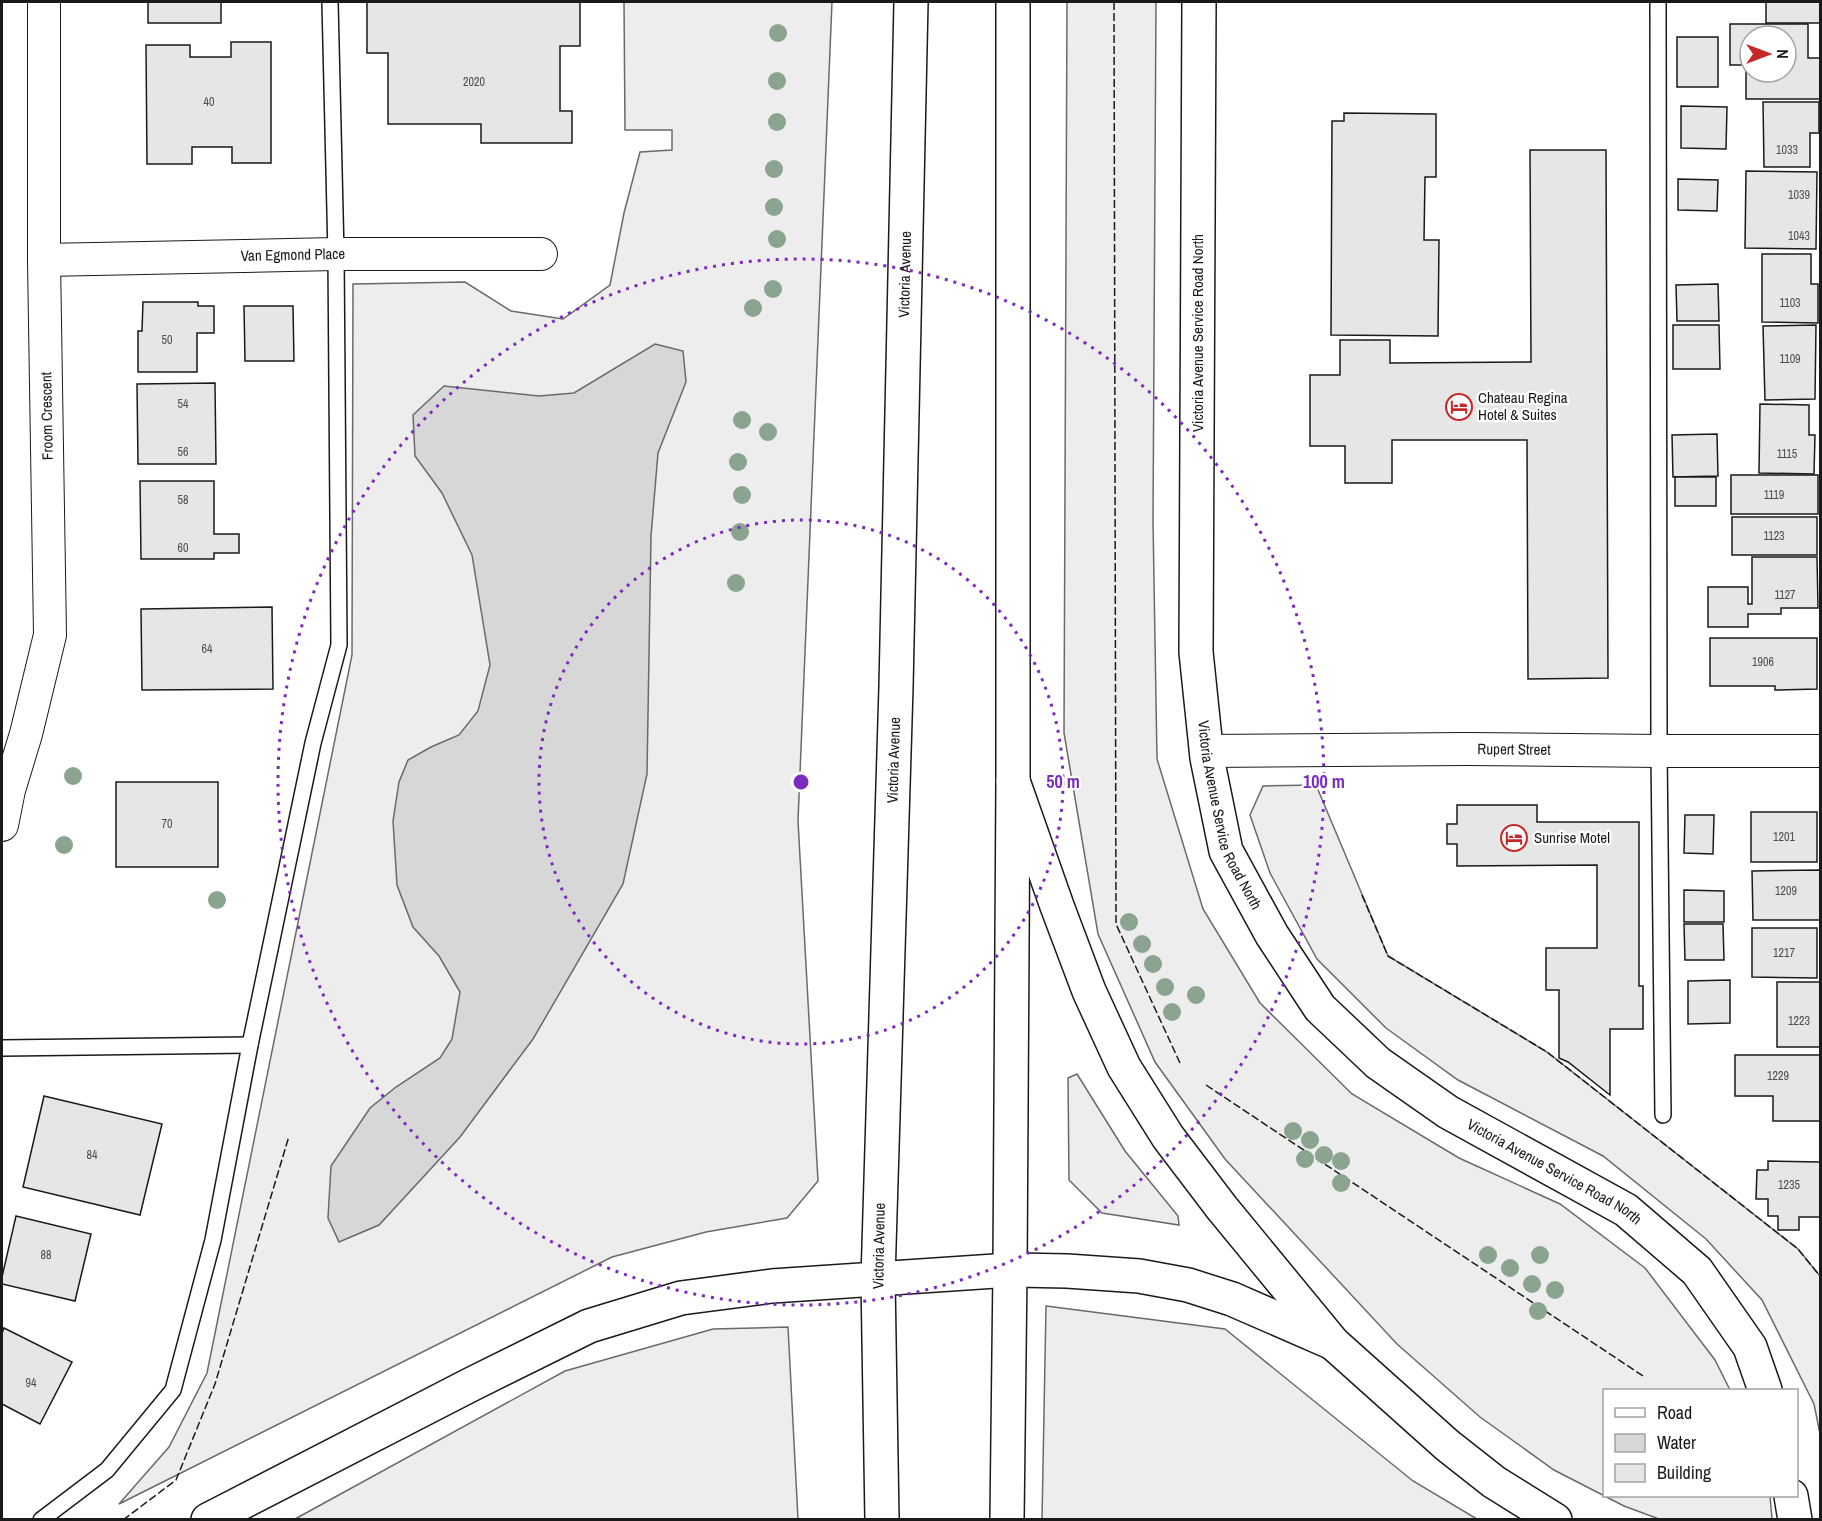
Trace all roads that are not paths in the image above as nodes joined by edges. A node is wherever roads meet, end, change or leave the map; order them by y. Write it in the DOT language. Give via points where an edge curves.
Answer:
graph roads {
  1 [pos="44,2"];
  2 [pos="330,2"];
  3 [pos="911,2"];
  4 [pos="1013,2"];
  5 [pos="1199,2"];
  6 [pos="1658,2"];
  7 [pos="336,254"];
  8 [pos="541,254"];
  9 [pos="44,260"];
  10 [pos="1206,751"];
  11 [pos="1821,751"];
  12 [pos="1659,752"];
  13 [pos="1014,781"];
  14 [pos="5,790"];
  15 [pos="2,825"];
  16 [pos="250,1046"];
  17 [pos="2,1048"];
  18 [pos="1663,1115"];
  19 [pos="1010,1270"];
  20 [pos="878,1279"];
  21 [pos="1333,1343"];
  22 [pos="1765,1389"];
  23 [pos="1791,1497"];
  24 [pos="41,1520"];
  25 [pos="208,1520"];
  26 [pos="882,1520"];
  27 [pos="1007,1520"];
  28 [pos="1555,1520"];
  29 [pos="1795,1520"];
  1 -- 9 [label="street, Froom Crescent"];
  2 -- 7 [label="lane"];
  3 -- 20 [label="main road, Victoria Avenue"];
  4 -- 13 [label="main road"];
  5 -- 10 [label="main road, Victoria Avenue Service Road North" via="1196,652"];
  6 -- 12 [label="lane"];
  7 -- 8 [label="street, Van Egmond Place"];
  7 -- 9 [label="street, Van Egmond Place"];
  7 -- 16 [label="lane" via="339,645 313,742"];
  9 -- 14 [label="street, Froom Crescent" via="50,635 26,734"];
  10 -- 12 [label="street, Rupert Street"];
  10 -- 22 [label="main road, Victoria Avenue Service Road North" via="1226,851 1272,935 1320,1008 1378,1063 1448,1112 1626,1210 1697,1271 1750,1347"];
  11 -- 12 [label="street, Rupert Street"];
  12 -- 18 [label="lane"];
  13 -- 19 [label="main road"];
  13 -- 21 [label="main road" via="1089,991 1124,1067 1168,1137"];
  14 -- 15 [label="street, Froom Crescent"];
  16 -- 17 [label="lane"];
  16 -- 24 [label="lane" via="213,1240 174,1390 106,1470"];
  19 -- 20 [label="main road"];
  19 -- 21 [label="main road" via="1139,1276 1188,1285 1232,1299"];
  19 -- 27 [label="main road"];
  20 -- 25 [label="main road" via="772,1286 681,1298 589,1326"];
  20 -- 26 [label="main road, Victoria Avenue"];
  21 -- 28 [label="main road" via="1447,1445 1494,1482"];
  23 -- 29 [label="main road"];
}
